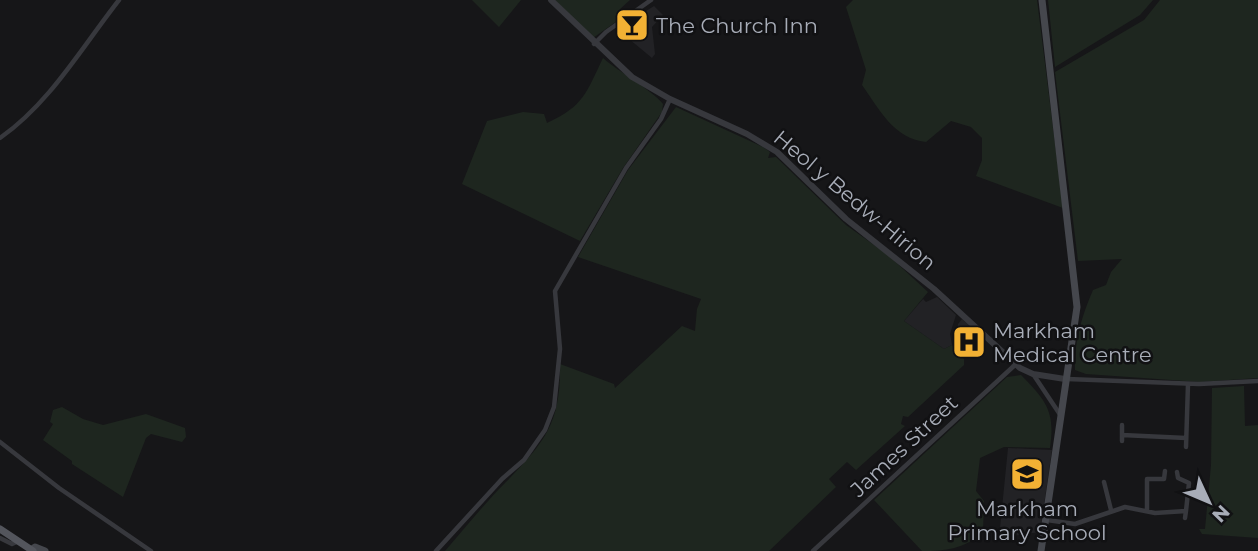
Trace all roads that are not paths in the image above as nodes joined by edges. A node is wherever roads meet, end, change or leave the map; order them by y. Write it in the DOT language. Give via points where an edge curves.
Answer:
graph roads {
  1 [pos="119,0"];
  2 [pos="551,0"];
  3 [pos="651,0"];
  4 [pos="1042,0"];
  5 [pos="594,44"];
  6 [pos="670,99"];
  7 [pos="0,138"];
  8 [pos="1016,365"];
  9 [pos="1033,374"];
  10 [pos="1065,379"];
  11 [pos="1258,381"];
  12 [pos="1188,384"];
  13 [pos="1061,417"];
  14 [pos="1122,425"];
  15 [pos="1186,438"];
  16 [pos="0,442"];
  17 [pos="1186,447"];
  18 [pos="1165,471"];
  19 [pos="1177,472"];
  20 [pos="1104,482"];
  21 [pos="1111,510"];
  22 [pos="1147,511"];
  23 [pos="1186,511"];
  24 [pos="1185,518"];
  25 [pos="1047,520"];
  26 [pos="0,529"];
  27 [pos="0,538"];
  28 [pos="19,541"];
  29 [pos="32,550"];
  30 [pos="45,551"];
  31 [pos="151,551"];
  32 [pos="436,551"];
  33 [pos="813,551"];
  34 [pos="1041,551"];
  1 -- 7 [label="street" via="70,68"];
  2 -- 5 [label="street, Heol y Bedw-Hirion"];
  3 -- 5 [label="street"];
  4 -- 10 [label="main road" via="1076,287"];
  5 -- 6 [label="street, Heol y Bedw-Hirion" via="632,77"];
  6 -- 8 [label="street, Heol y Bedw-Hirion" via="777,152 846,219 934,289"];
  6 -- 32 [label="street" via="555,291 560,349 554,407 545,429 524,460"];
  8 -- 9 [label="street, Heol y Bedw-Hirion"];
  8 -- 33 [label="street, James Street"];
  9 -- 10 [label="street, Heol y Bedw-Hirion"];
  9 -- 13 [label="street"];
  10 -- 12 [label="street"];
  10 -- 13 [label="main road"];
  11 -- 12 [label="street"];
  12 -- 15 [label="street"];
  13 -- 25 [label="main road"];
  14 -- 15 [label="street" via="1122,438"];
  15 -- 17 [label="street"];
  16 -- 31 [label="street"];
  18 -- 22 [label="street" via="1164,479 1147,479"];
  19 -- 23 [label="street" via="1178,478 1189,483"];
  20 -- 21 [label="street"];
  21 -- 22 [label="street"];
  21 -- 25 [label="street" via="1075,524"];
  22 -- 23 [label="street"];
  23 -- 24 [label="street"];
  25 -- 34 [label="main road"];
  26 -- 28 [label="main road"];
  27 -- 28 [label="street" via="12,544"];
  28 -- 29 [label="main road"];
  29 -- 30 [label="main road"];
}
